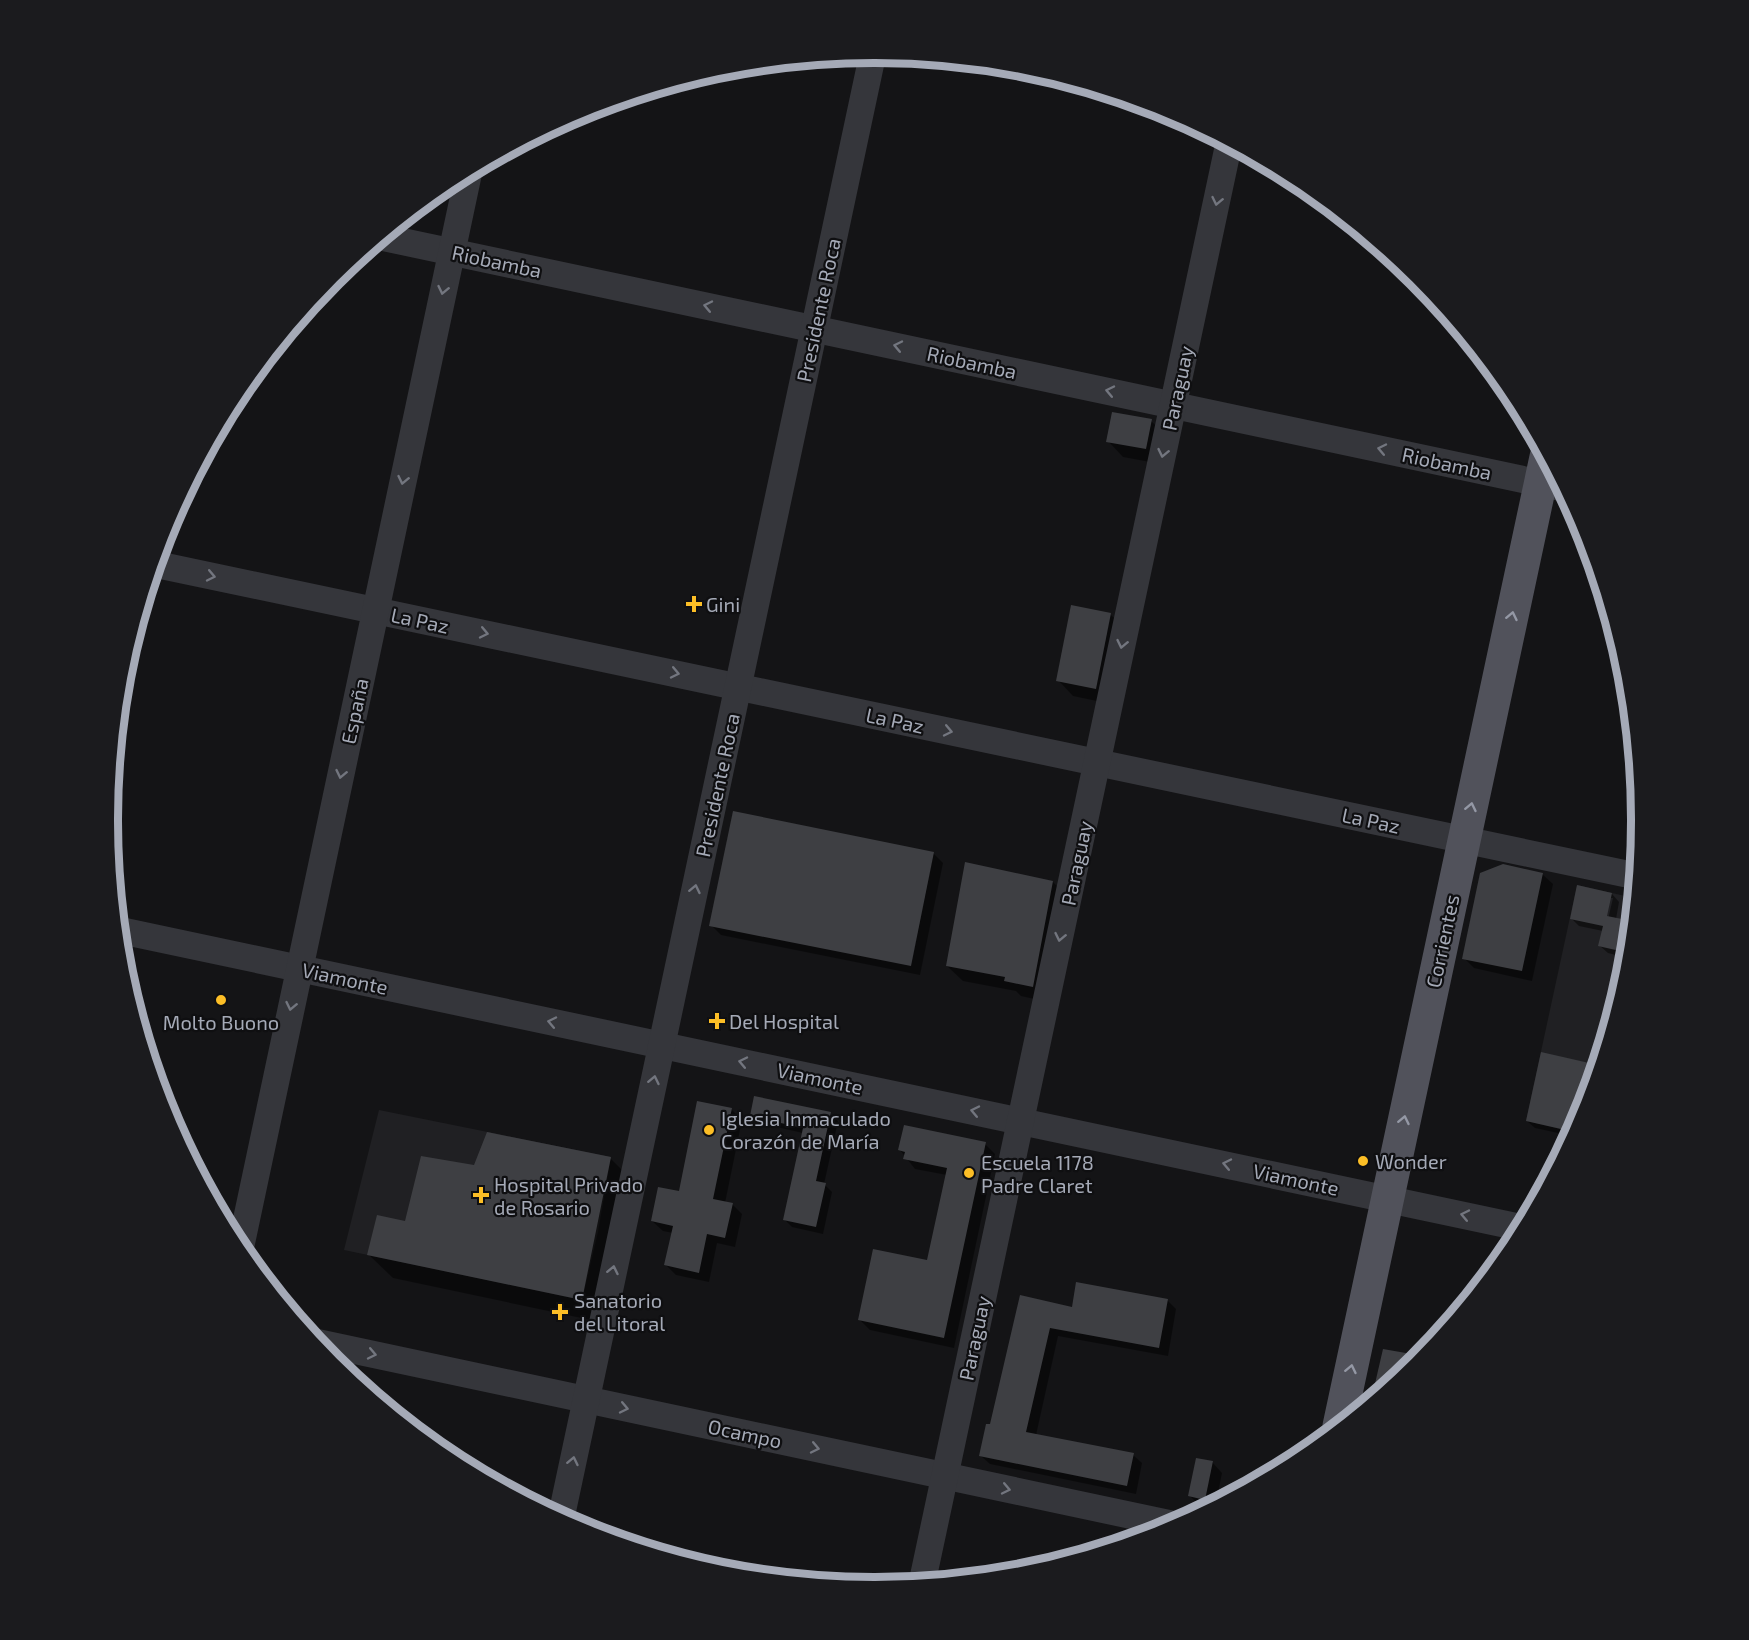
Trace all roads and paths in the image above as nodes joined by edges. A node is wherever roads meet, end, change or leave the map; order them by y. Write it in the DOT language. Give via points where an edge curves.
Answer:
graph roads {
  1 [pos="871,63"];
  2 [pos="1227,151"];
  3 [pos="466,183"];
  4 [pos="390,239"];
  5 [pos="452,252"];
  6 [pos="814,329"];
  7 [pos="1173,405"];
  8 [pos="1548,476"];
  9 [pos="1549,478"];
  10 [pos="162,566"];
  11 [pos="375,610"];
  12 [pos="738,687"];
  13 [pos="1097,762"];
  14 [pos="1464,840"];
  15 [pos="1630,875"];
  16 [pos="126,932"];
  17 [pos="299,969"];
  18 [pos="662,1045"];
  19 [pos="1021,1121"];
  20 [pos="1387,1198"];
  21 [pos="1513,1226"];
  22 [pos="243,1237"];
  23 [pos="330,1345"];
  24 [pos="586,1400"];
  25 [pos="1342,1415"];
  26 [pos="945,1476"];
  27 [pos="563,1509"];
  28 [pos="1158,1521"];
  29 [pos="924,1575"];
  1 -- 6 [label="street, Presidente Roca"];
  2 -- 7 [label="street, Paraguay, one-way"];
  3 -- 5 [label="street, España"];
  4 -- 5 [label="street, Riobamba"];
  6 -- 5 [label="street, Riobamba, one-way"];
  5 -- 11 [label="street, España, one-way"];
  7 -- 6 [label="street, Riobamba, one-way"];
  6 -- 12 [label="street, Presidente Roca"];
  8 -- 7 [label="street, Riobamba, one-way"];
  7 -- 13 [label="street, Paraguay, one-way"];
  14 -- 9 [label="main road, Corrientes, one-way"];
  10 -- 11 [label="street, La Paz, one-way"];
  11 -- 12 [label="street, La Paz, one-way"];
  11 -- 17 [label="street, España, one-way"];
  12 -- 13 [label="street, La Paz, one-way"];
  18 -- 12 [label="street, Presidente Roca, one-way"];
  13 -- 14 [label="street, La Paz"];
  13 -- 19 [label="street, Paraguay, one-way"];
  14 -- 15 [label="street, La Paz"];
  20 -- 14 [label="main road, Corrientes, one-way"];
  16 -- 17 [label="street, Viamonte"];
  18 -- 17 [label="street, Viamonte, one-way"];
  17 -- 22 [label="street, España, one-way"];
  19 -- 18 [label="street, Viamonte, one-way"];
  24 -- 18 [label="street, Presidente Roca, one-way"];
  20 -- 19 [label="street, Viamonte, one-way"];
  19 -- 26 [label="street, Paraguay"];
  21 -- 20 [label="street, Viamonte, one-way"];
  25 -- 20 [label="main road, Corrientes, one-way"];
  23 -- 24 [label="street, Ocampo, one-way"];
  24 -- 26 [label="street, Ocampo, one-way"];
  27 -- 24 [label="street, Presidente Roca, one-way"];
  26 -- 28 [label="street, Ocampo, one-way"];
  26 -- 29 [label="street, Paraguay"];
}
